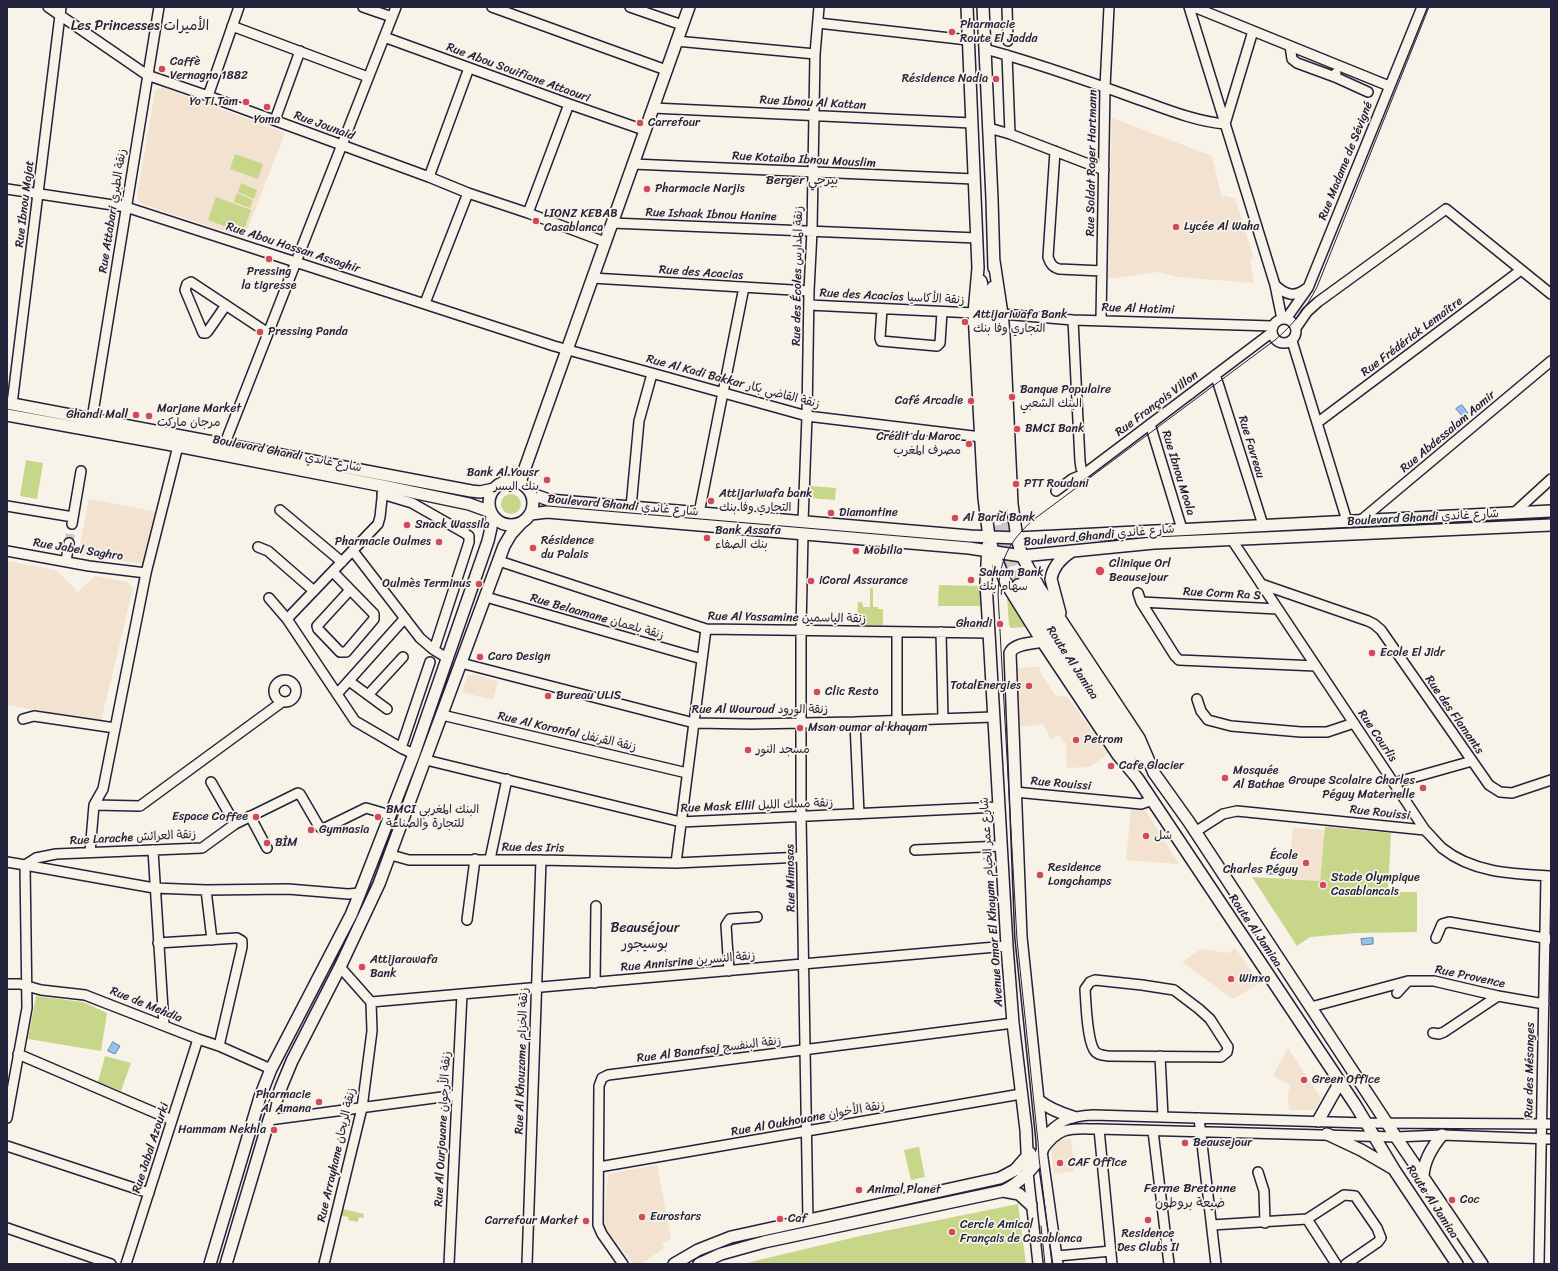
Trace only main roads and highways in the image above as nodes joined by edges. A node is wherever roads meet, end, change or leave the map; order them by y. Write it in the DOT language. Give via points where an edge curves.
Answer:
graph roads {
  1 [pos="689,7"];
  2 [pos="967,7"];
  3 [pos="983,7"];
  4 [pos="994,261"];
  5 [pos="978,268"];
  6 [pos="9,403"];
  7 [pos="7,415"];
  8 [pos="520,482"];
  9 [pos="494,489"];
  10 [pos="532,494"];
  11 [pos="1551,510"];
  12 [pos="491,513"];
  13 [pos="531,514"];
  14 [pos="521,524"];
  15 [pos="1551,525"];
  16 [pos="989,537"];
  17 [pos="1018,538"];
  18 [pos="990,551"];
  19 [pos="1072,551"];
  20 [pos="1022,556"];
  21 [pos="1063,625"];
  22 [pos="1042,641"];
  23 [pos="1154,773"];
  24 [pos="1138,779"];
  25 [pos="1340,1082"];
  26 [pos="1038,1100"];
  27 [pos="1073,1117"];
  28 [pos="1318,1121"];
  29 [pos="1327,1134"];
  30 [pos="1442,1135"];
  31 [pos="1042,1139"];
  32 [pos="1028,1155"];
  33 [pos="1395,1170"];
  34 [pos="1028,1172"];
  35 [pos="1423,1176"];
  36 [pos="1003,1191"];
  37 [pos="1031,1205"];
  38 [pos="210,1264"];
  39 [pos="226,1264"];
  40 [pos="674,1264"];
  41 [pos="699,1264"];
  42 [pos="1457,1264"];
  43 [pos="1482,1264"];
  1 -- 8 [label="main road" via="592,278 572,352"];
  2 -- 5 [label="main road"];
  3 -- 4 [label="main road"];
  4 -- 5 [label="main road" via="992,293 998,507 984,296"];
  4 -- 17 [label="main road, Route Al Jamiaa" via="1002,314 1012,504"];
  5 -- 16 [label="main road" via="974,313 984,498"];
  6 -- 9 [label="main road, Boulevard Ghandi شارع غاندي" via="471,492"];
  7 -- 12 [label="main road, Boulevard Ghandi شارع غاندي" via="178,446 383,490 469,504"];
  8 -- 9 [label="main road" via="505,482"];
  8 -- 10 [label="main road"];
  9 -- 12 [label="main road" via="490,499"];
  10 -- 13 [label="main road" via="534,504"];
  10 -- 16 [label="main road, Boulevard Ghandi شارع غاندي" via="549,500"];
  11 -- 17 [label="main road, Boulevard Ghandi شارع غاندي"];
  12 -- 14 [label="main road" via="504,524"];
  12 -- 38 [label="main road" via="490,535 414,754 351,915 271,1070 260,1097"];
  13 -- 14 [label="main road"];
  13 -- 18 [label="main road, Boulevard Ghandi شارع غاندي" via="547,512"];
  14 -- 39 [label="main road" via="507,540 391,855 369,907 292,1061 269,1120"];
  15 -- 19 [label="main road, Boulevard Ghandi شارع غاندي" via="1118,546"];
  16 -- 17 [label="main road, Boulevard Ghandi شارع غاندي"];
  16 -- 18 [label="main road"];
  17 -- 20 [label="main road, Route Al Jamiaa"];
  18 -- 20 [label="main road, Boulevard Ghandi شارع غاندي"];
  18 -- 22 [label="main road, Route Al Jamiaa" via="1006,583"];
  18 -- 32 [label="main road, Avenue Omar El Khayam شارع عمر الخيام" via="986,583 1007,946"];
  19 -- 20 [label="main road, Boulevard Ghandi شارع غاندي"];
  19 -- 21 [label="main road" via="1059,562 1051,578"];
  20 -- 21 [label="main road, Route Al Jamiaa"];
  21 -- 23 [label="main road, Route Al Jamiaa" via="1139,738"];
  22 -- 24 [label="main road, Route Al Jamiaa" via="1114,749"];
  22 -- 26 [label="main road" via="1015,646 1010,653 1022,937"];
  23 -- 24 [label="main road" via="1131,744 1021,583 1126,751"];
  23 -- 35 [label="main road, Route Al Jamiaa"];
  24 -- 25 [label="main road, Route Al Jamiaa"];
  25 -- 28 [label="main road"];
  25 -- 33 [label="main road, Route Al Jamiaa"];
  26 -- 27 [label="main road" via="1046,1107"];
  26 -- 31 [label="main road"];
  29 -- 33 [label="main road"];
  30 -- 35 [label="main road" via="1424,1163"];
  31 -- 32 [label="main road"];
  31 -- 34 [label="main road" via="1042,1151"];
  32 -- 34 [label="main road, Avenue Omar El Khayam شارع عمر الخيام"];
  32 -- 40 [label="main road" via="1015,1170 1000,1178 719,1240"];
  33 -- 42 [label="main road, Route Al Jamiaa"];
  34 -- 36 [label="main road"];
  35 -- 43 [label="main road, Route Al Jamiaa"];
  36 -- 37 [label="main road" via="1019,1194"];
  36 -- 41 [label="main road" via="764,1242 721,1254"];
}
